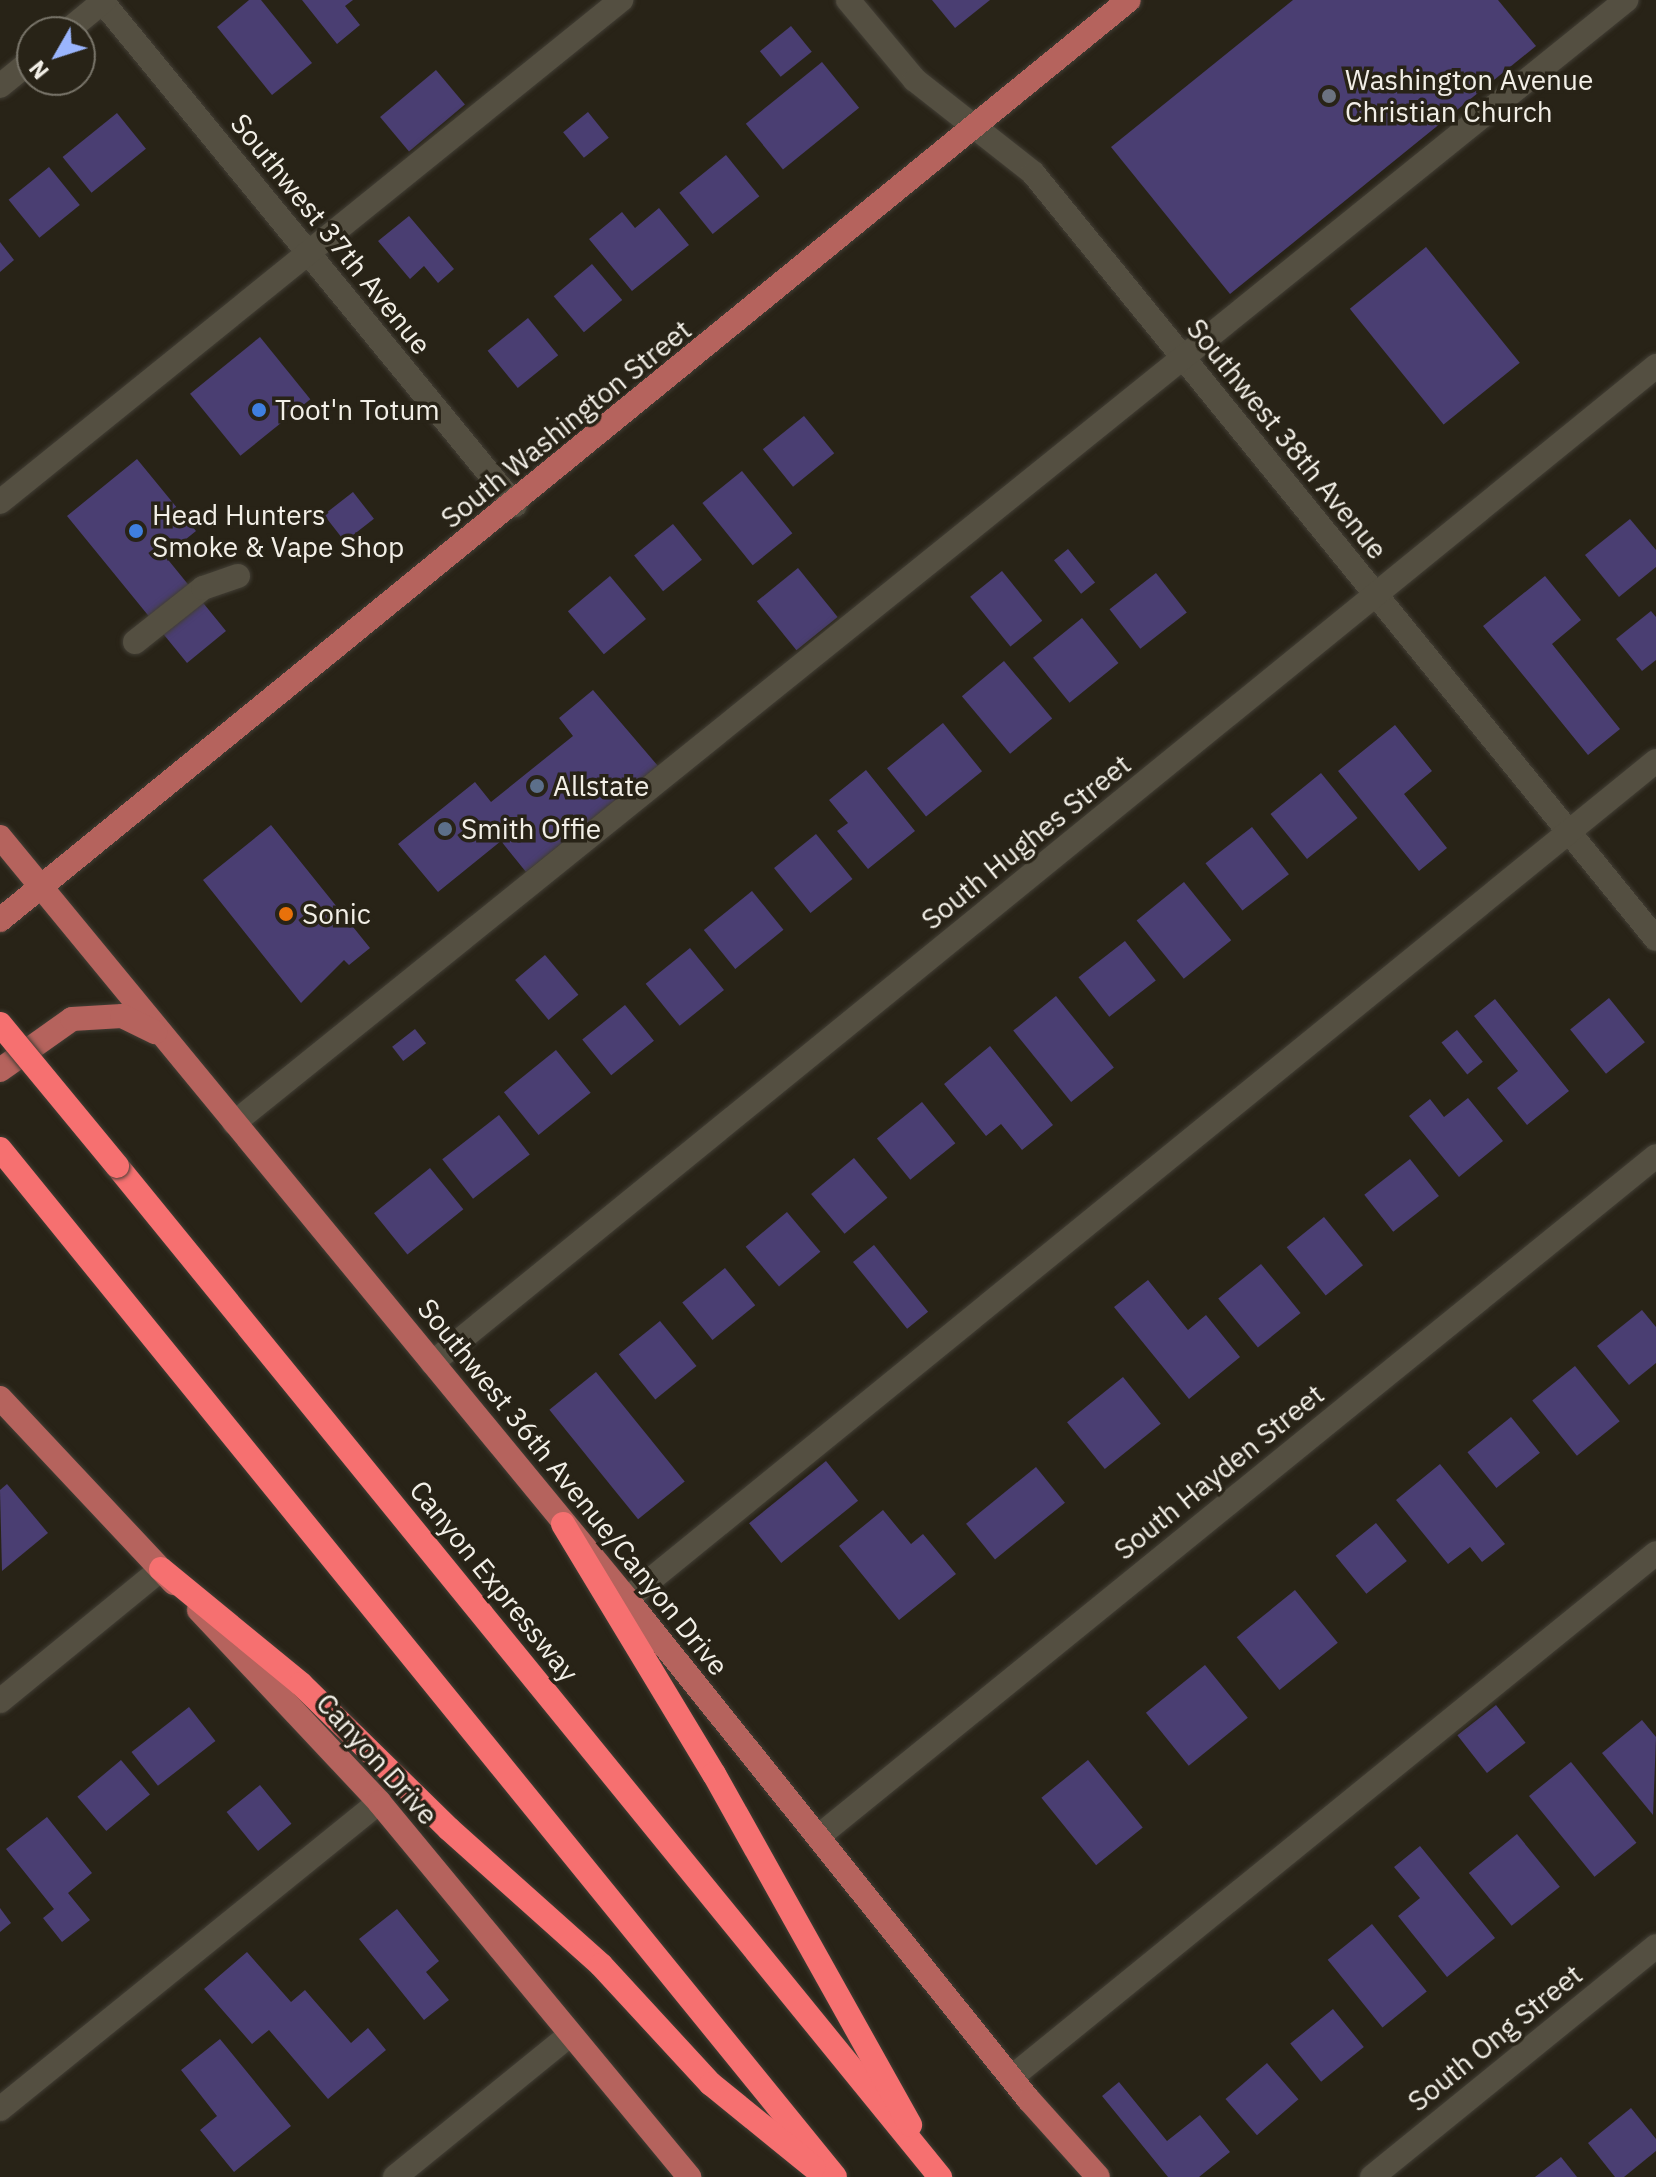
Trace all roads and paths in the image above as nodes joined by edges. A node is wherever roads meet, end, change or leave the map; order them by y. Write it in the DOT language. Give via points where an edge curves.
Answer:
graph roads {
  1 [pos="621,0"];
  2 [pos="848,0"];
  3 [pos="1129,0"];
  4 [pos="1626,0"];
  5 [pos="103,1"];
  6 [pos="85,16"];
  7 [pos="16,73"];
  8 [pos="0,86"];
  9 [pos="975,125"];
  10 [pos="308,253"];
  11 [pos="1183,357"];
  12 [pos="1656,366"];
  13 [pos="0,502"];
  14 [pos="515,505"];
  15 [pos="238,576"];
  16 [pos="1375,597"];
  17 [pos="135,642"];
  18 [pos="1656,761"];
  19 [pos="1569,832"];
  20 [pos="0,837"];
  21 [pos="41,887"];
  22 [pos="0,920"];
  23 [pos="1656,939"];
  24 [pos="0,1024"];
  25 [pos="167,1041"];
  26 [pos="0,1070"];
  27 [pos="234,1123"];
  28 [pos="0,1149"];
  29 [pos="1656,1156"];
  30 [pos="432,1363"];
  31 [pos="0,1398"];
  32 [pos="563,1524"];
  33 [pos="1656,1553"];
  34 [pos="161,1569"];
  35 [pos="627,1599"];
  36 [pos="0,1701"];
  37 [pos="379,1802"];
  38 [pos="819,1836"];
  39 [pos="1656,1946"];
  40 [pos="570,2035"];
  41 [pos="1012,2077"];
  42 [pos="0,2109"];
  43 [pos="938,2175"];
  44 [pos="395,2177"];
  45 [pos="689,2177"];
  46 [pos="825,2177"];
  47 [pos="835,2177"];
  48 [pos="1098,2177"];
  49 [pos="1372,2177"];
  1 -- 10 [label="street"];
  2 -- 9 [label="street, Southwest 38th Avenue" via="915,80"];
  3 -- 9 [label="main road, South Washington Street"];
  4 -- 11 [label="street"];
  5 -- 6 [label="street"];
  5 -- 10 [label="street, Southwest 37th Avenue"];
  7 -- 8 [label="street"];
  9 -- 11 [label="street, Southwest 38th Avenue" via="1033,173"];
  9 -- 14 [label="main road, South Washington Street"];
  10 -- 13 [label="street"];
  10 -- 14 [label="street, Southwest 37th Avenue"];
  11 -- 16 [label="street, Southwest 38th Avenue"];
  11 -- 27 [label="street"];
  12 -- 16 [label="street, South Hughes Street"];
  14 -- 21 [label="main road, South Washington Street"];
  15 -- 17 [label="street" via="203,588"];
  16 -- 19 [label="street, Southwest 38th Avenue"];
  16 -- 30 [label="street, South Hughes Street"];
  18 -- 19 [label="street"];
  19 -- 23 [label="street, Southwest 38th Avenue"];
  19 -- 35 [label="street"];
  20 -- 21 [label="main road, Southwest 36th Avenue/Canyon Drive"];
  21 -- 22 [label="main road, South Washington Street"];
  21 -- 25 [label="main road, Southwest 36th Avenue/Canyon Drive"];
  24 -- 43 [label="highway, Canyon Expressway, bridge"];
  25 -- 26 [label="main road" via="122,1016 72,1019"];
  25 -- 27 [label="main road, Southwest 36th Avenue/Canyon Drive"];
  27 -- 30 [label="main road, Southwest 36th Avenue/Canyon Drive"];
  28 -- 47 [label="highway"];
  29 -- 38 [label="street, South Hayden Street"];
  30 -- 32 [label="main road, Southwest 36th Avenue/Canyon Drive"];
  31 -- 34 [label="main road, Canyon Drive"];
  32 -- 35 [label="main road, Southwest 36th Avenue/Canyon Drive"];
  32 -- 43 [label="highway" via="714,1774"];
  33 -- 41 [label="street"];
  34 -- 36 [label="street"];
  34 -- 37 [label="main road, Canyon Drive"];
  34 -- 46 [label="highway" via="301,1684 449,1829 601,1965 711,2084"];
  35 -- 38 [label="main road, Southwest 36th Avenue/Canyon Drive"];
  37 -- 40 [label="main road, Canyon Drive"];
  37 -- 42 [label="street"];
  38 -- 41 [label="main road, Southwest 36th Avenue/Canyon Drive"];
  39 -- 49 [label="street, South Ong Street"];
  40 -- 44 [label="street"];
  40 -- 45 [label="main road, Canyon Drive"];
  41 -- 48 [label="main road, Southwest 36th Avenue/Canyon Drive"];
}
